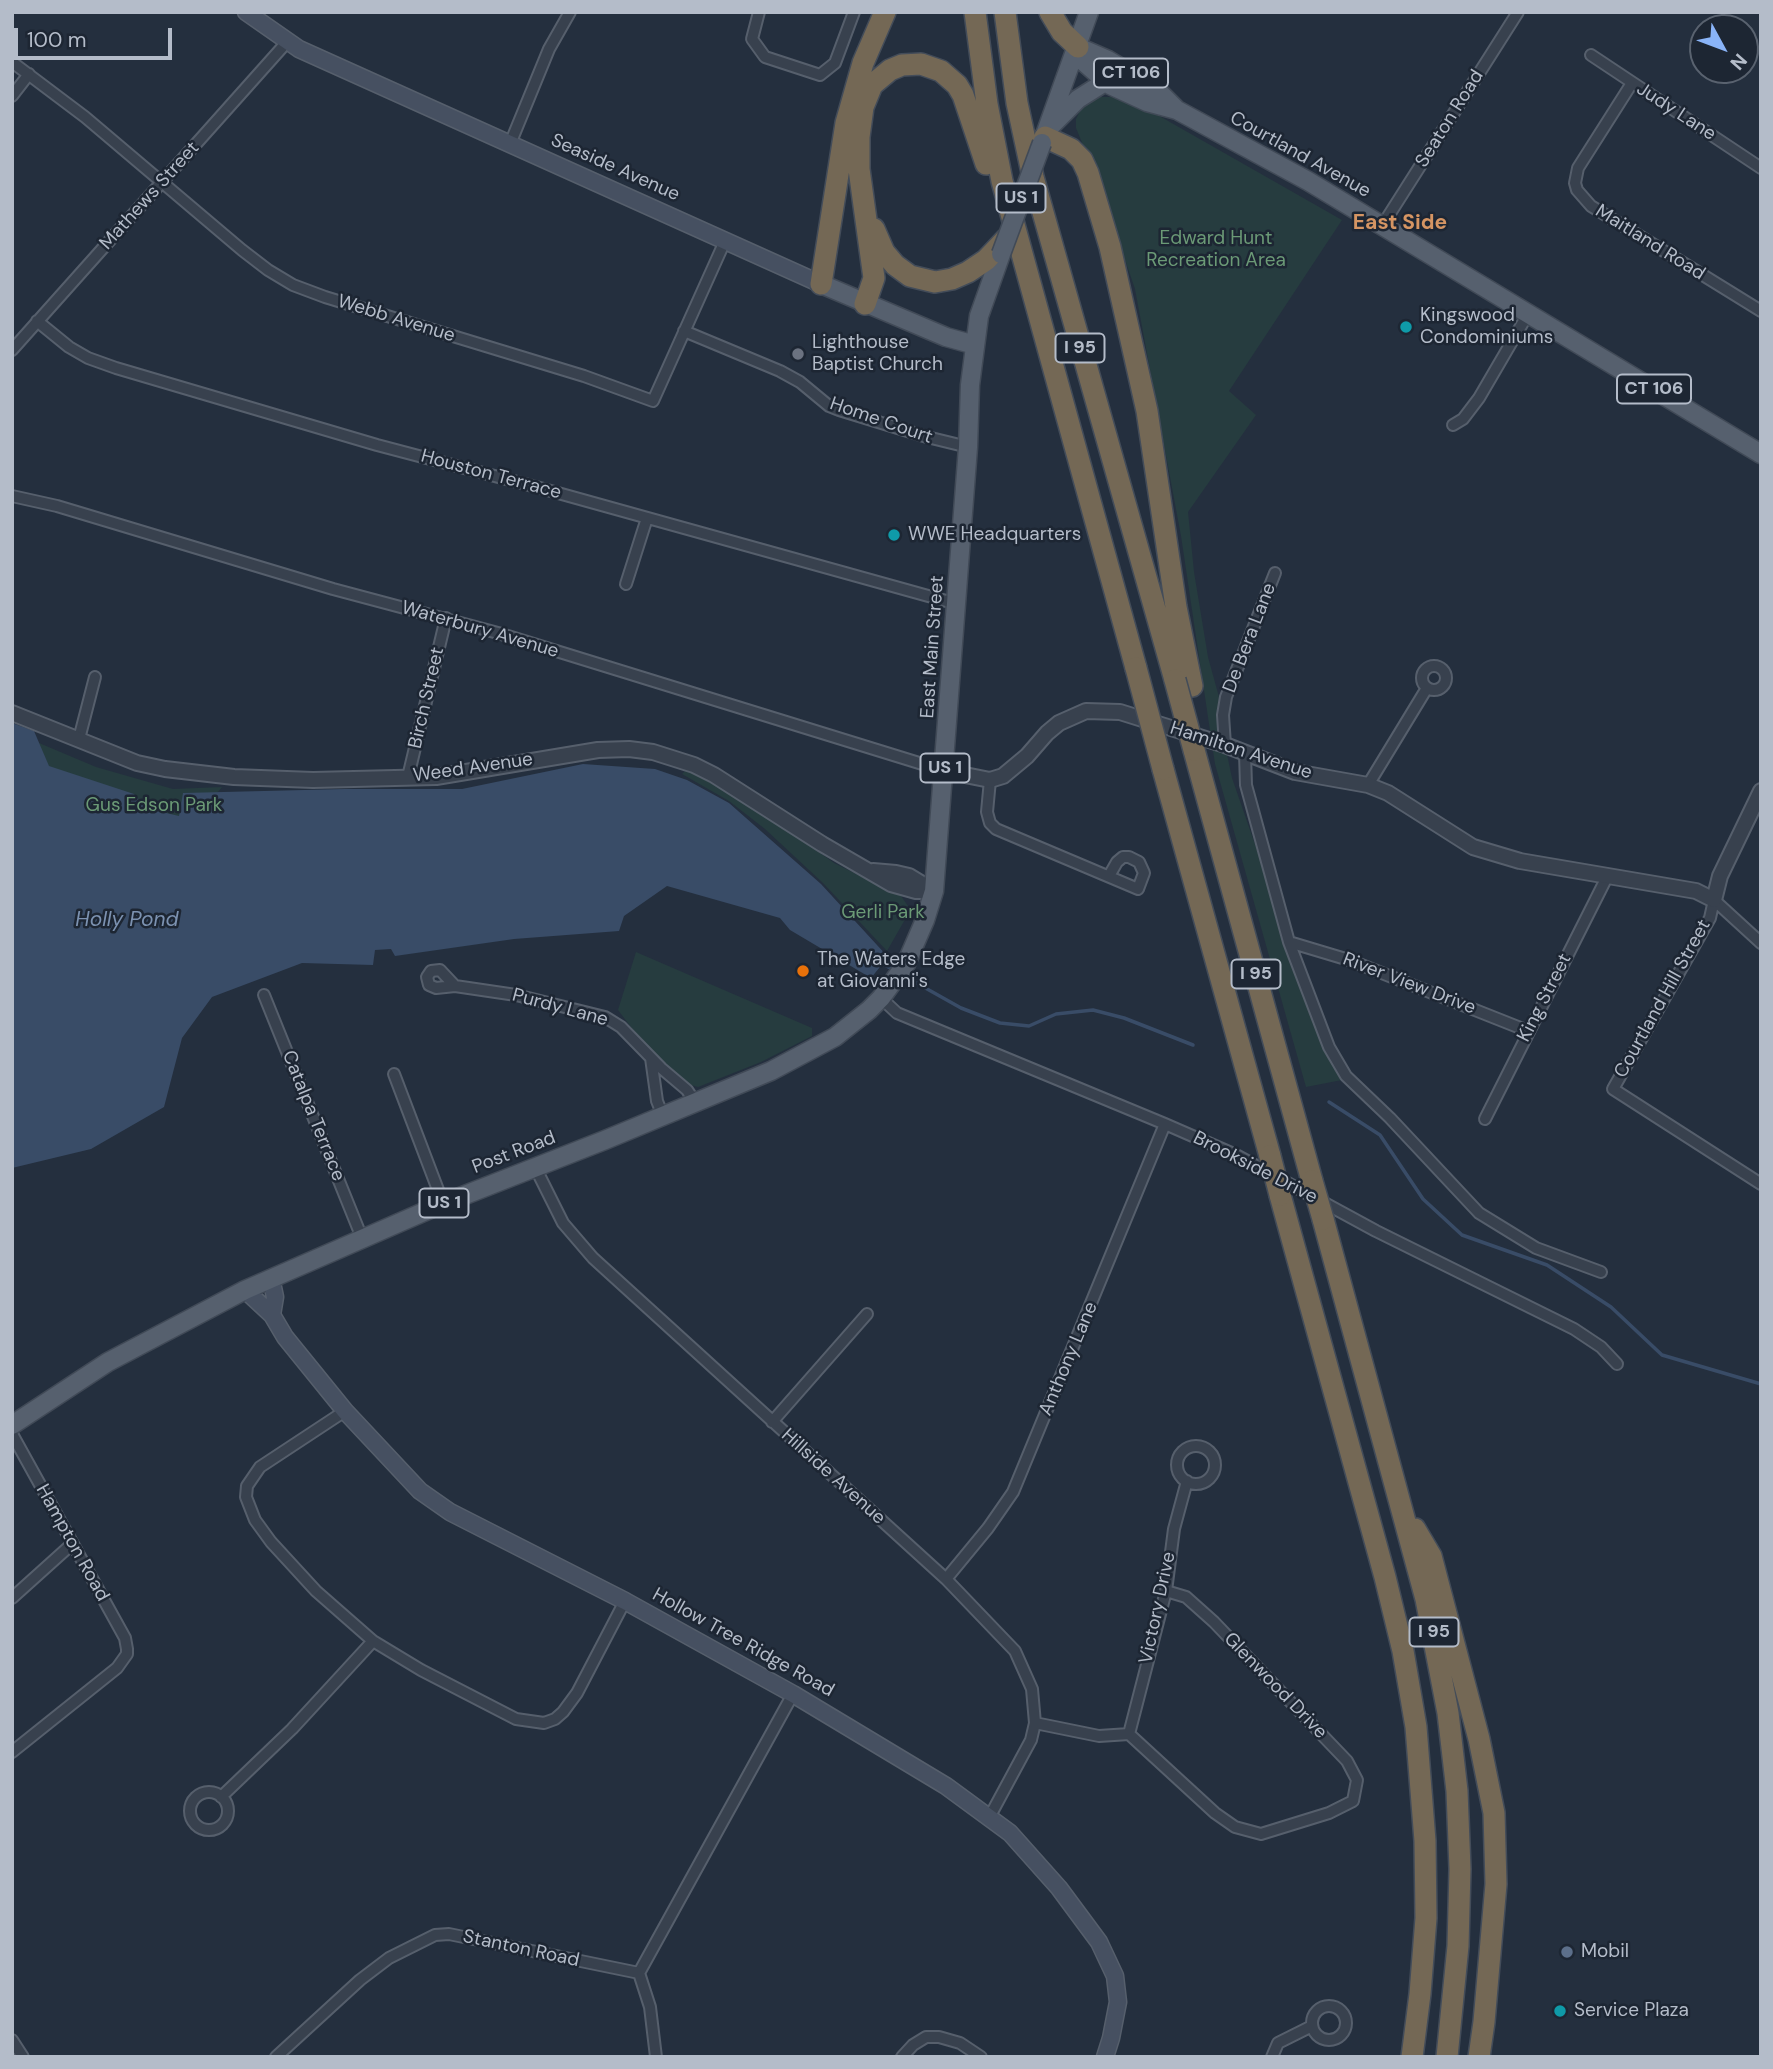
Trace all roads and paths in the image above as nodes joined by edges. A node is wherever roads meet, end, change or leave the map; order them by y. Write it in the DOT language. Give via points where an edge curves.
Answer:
graph roads {
  1 [pos="246,12"];
  2 [pos="570,12"];
  3 [pos="759,12"];
  4 [pos="854,12"];
  5 [pos="885,12"];
  6 [pos="975,12"];
  7 [pos="1005,12"];
  8 [pos="1050,12"];
  9 [pos="1089,12"];
  10 [pos="1518,12"];
  11 [pos="287,42"];
  12 [pos="1078,47"];
  13 [pos="1591,55"];
  14 [pos="12,62"];
  15 [pos="29,74"];
  16 [pos="1105,82"];
  17 [pos="1632,83"];
  18 [pos="1151,95"];
  19 [pos="12,96"];
  20 [pos="1045,136"];
  21 [pos="510,144"];
  22 [pos="1761,168"];
  23 [pos="162,181"];
  24 [pos="862,187"];
  25 [pos="1382,226"];
  26 [pos="725,241"];
  27 [pos="1003,247"];
  28 [pos="821,284"];
  29 [pos="864,304"];
  30 [pos="1761,311"];
  31 [pos="1528,314"];
  32 [pos="37,321"];
  33 [pos="684,331"];
  34 [pos="975,345"];
  35 [pos="12,349"];
  36 [pos="1058,386"];
  37 [pos="1453,425"];
  38 [pos="968,447"];
  39 [pos="1761,454"];
  40 [pos="12,496"];
  41 [pos="648,517"];
  42 [pos="1275,573"];
  43 [pos="626,584"];
  44 [pos="957,604"];
  45 [pos="446,618"];
  46 [pos="96,677"];
  47 [pos="1183,683"];
  48 [pos="1427,688"];
  49 [pos="12,713"];
  50 [pos="79,739"];
  51 [pos="1225,745"];
  52 [pos="1245,754"];
  53 [pos="945,771"];
  54 [pos="408,777"];
  55 [pos="990,780"];
  56 [pos="1368,785"];
  57 [pos="1761,791"];
  58 [pos="1108,876"];
  59 [pos="1607,877"];
  60 [pos="934,891"];
  61 [pos="1714,900"];
  62 [pos="1289,942"];
  63 [pos="1761,943"];
  64 [pos="455,986"];
  65 [pos="884,994"];
  66 [pos="264,995"];
  67 [pos="1528,1031"];
  68 [pos="651,1058"];
  69 [pos="394,1074"];
  70 [pos="695,1102"];
  71 [pos="663,1116"];
  72 [pos="1485,1119"];
  73 [pos="1166,1124"];
  74 [pos="535,1167"];
  75 [pos="1761,1184"];
  76 [pos="443,1203"];
  77 [pos="362,1238"];
  78 [pos="1601,1272"];
  79 [pos="271,1278"];
  80 [pos="246,1290"];
  81 [pos="867,1314"];
  82 [pos="272,1315"];
  83 [pos="1617,1364"];
  84 [pos="345,1411"];
  85 [pos="772,1422"];
  86 [pos="12,1425"];
  87 [pos="12,1434"];
  88 [pos="1186,1481"];
  89 [pos="1402,1508"];
  90 [pos="72,1544"];
  91 [pos="946,1579"];
  92 [pos="1166,1591"];
  93 [pos="12,1598"];
  94 [pos="625,1601"];
  95 [pos="373,1641"];
  96 [pos="793,1693"];
  97 [pos="1035,1723"];
  98 [pos="1129,1734"];
  99 [pos="12,1752"];
  100 [pos="220,1797"];
  101 [pos="990,1816"];
  102 [pos="639,1973"];
  103 [pos="1312,2026"];
  104 [pos="12,2040"];
  105 [pos="23,2057"];
  106 [pos="276,2057"];
  107 [pos="656,2057"];
  108 [pos="902,2057"];
  109 [pos="981,2057"];
  110 [pos="1105,2057"];
  111 [pos="1272,2057"];
  112 [pos="1412,2057"];
  113 [pos="1447,2057"];
  114 [pos="1479,2057"];
  1 -- 11 [label="main road, Seaside Avenue"];
  2 -- 21 [label="street" via="549,49"];
  3 -- 4 [label="street" via="752,40 765,57 820,75 835,63"];
  5 -- 28 [label="highway" via="848,112"];
  6 -- 36 [label="highway, I 95" via="996,155"];
  7 -- 47 [label="highway, I 95" via="1032,177"];
  8 -- 12 [label="highway"];
  9 -- 12 [label="main road, East Main Street / US 1"];
  10 -- 25 [label="street, Seaton Road"];
  11 -- 21 [label="main road, Seaside Avenue"];
  11 -- 23 [label="street, Mathews Street"];
  12 -- 16 [label="main road, Courtland Avenue / CT 106" via="1085,63"];
  12 -- 18 [label="main road, Courtland Avenue / CT 106" via="1108,60"];
  12 -- 20 [label="main road, East Main Street / US 1"];
  13 -- 17 [label="street, Judy Lane"];
  14 -- 15 [label="street, Webb Avenue"];
  15 -- 19 [label="street"];
  15 -- 23 [label="street, Webb Avenue"];
  16 -- 18 [label="main road, Courtland Avenue / CT 106"];
  16 -- 20 [label="main road" via="1078,99"];
  17 -- 22 [label="street, Judy Lane"];
  17 -- 30 [label="street, Maitland Road" via="1578,168 1577,190 1591,206"];
  18 -- 25 [label="main road, Courtland Avenue / CT 106"];
  20 -- 27 [label="main road, East Main Street / US 1, bridge"];
  20 -- 47 [label="highway" via="1082,160 1107,237 1147,411"];
  21 -- 26 [label="main road, Seaside Avenue"];
  23 -- 32 [label="street, Mathews Street"];
  23 -- 33 [label="street, Webb Avenue" via="251,257 293,285 653,401"];
  24 -- 27 [label="highway" via="884,252 902,271 918,279 944,281 961,276"];
  24 -- 29 [label="highway" via="874,278"];
  24 -- 36 [label="highway" via="859,137 872,85 901,65 921,64 941,71 957,85 967,105"];
  25 -- 31 [label="main road, Courtland Avenue / CT 106"];
  26 -- 28 [label="main road, Seaside Avenue"];
  26 -- 33 [label="street, Webb Avenue"];
  27 -- 34 [label="main road, East Main Street / US 1" via="979,316"];
  28 -- 29 [label="main road, Seaside Avenue"];
  29 -- 34 [label="main road, Seaside Avenue"];
  31 -- 37 [label="street" via="1479,398 1464,419"];
  31 -- 39 [label="main road, Courtland Avenue / CT 106"];
  32 -- 35 [label="street, Mathews Street"];
  32 -- 41 [label="street, Houston Terrace" via="69,347 116,368 377,445"];
  33 -- 38 [label="street, Home Court" via="780,371 839,410"];
  34 -- 38 [label="main road, East Main Street / US 1"];
  36 -- 112 [label="highway, I 95, bridge" via="1403,1651 1423,1803 1426,1879"];
  38 -- 44 [label="main road, East Main Street / US 1"];
  40 -- 45 [label="street, Waterbury Avenue"];
  41 -- 43 [label="street"];
  41 -- 44 [label="street, Houston Terrace"];
  42 -- 51 [label="street, De Bera Lane" via="1226,697"];
  44 -- 53 [label="main road, East Main Street / US 1"];
  45 -- 53 [label="street, Waterbury Avenue"];
  45 -- 54 [label="street, Birch Street"];
  46 -- 50 [label="street"];
  47 -- 89 [label="highway, I 95, bridge" via="1197,759"];
  48 -- 56 [label="street"];
  49 -- 50 [label="street, Weed Avenue"];
  50 -- 54 [label="street, Weed Avenue" via="137,763 194,773 313,780"];
  51 -- 52 [label="street, Hamilton Avenue"];
  51 -- 55 [label="street, Hamilton Avenue" via="1120,712 1086,711 1059,723 1013,769"];
  52 -- 56 [label="street, Hamilton Avenue" via="1295,772"];
  52 -- 62 [label="street" via="1246,785"];
  53 -- 55 [label="street"];
  53 -- 60 [label="main road, East Main Street / US 1"];
  54 -- 60 [label="street, Weed Avenue" via="456,775 598,750 653,752 714,775 891,884"];
  55 -- 58 [label="street" via="986,812 993,827"];
  56 -- 59 [label="street, Hamilton Avenue" via="1474,847 1520,861"];
  57 -- 61 [label="street" via="1720,876"];
  59 -- 61 [label="street, Hamilton Avenue" via="1696,891"];
  59 -- 67 [label="street, King Street"];
  60 -- 65 [label="main road, East Main Street / US 1" via="906,964"];
  61 -- 63 [label="street"];
  61 -- 75 [label="street, Courtland Hill Street" via="1710,918 1613,1089"];
  62 -- 67 [label="street, River View Drive" via="1349,960"];
  62 -- 78 [label="street" via="1329,1047 1346,1076 1479,1213 1536,1248"];
  64 -- 68 [label="street, Purdy Lane" via="605,1017"];
  65 -- 70 [label="main road, Post Road / US 1" via="850,1026 812,1051"];
  65 -- 73 [label="street, Brookside Drive" via="897,1013"];
  66 -- 77 [label="street, Catalpa Terrace"];
  67 -- 72 [label="street, King Street"];
  68 -- 70 [label="street, Purdy Lane"];
  68 -- 71 [label="street"];
  69 -- 76 [label="street"];
  70 -- 71 [label="main road, Post Road / US 1"];
  71 -- 74 [label="main road, Post Road / US 1"];
  73 -- 83 [label="street, Brookside Drive" via="1236,1155 1574,1329"];
  73 -- 91 [label="street, Anthony Lane" via="1013,1492"];
  74 -- 76 [label="main road, Post Road / US 1"];
  74 -- 85 [label="street, Hillside Avenue" via="577,1241"];
  76 -- 77 [label="main road, Post Road / US 1"];
  77 -- 79 [label="main road, Post Road / US 1"];
  79 -- 80 [label="main road, Post Road / US 1"];
  79 -- 82 [label="main road"];
  80 -- 82 [label="main road, Hollow Tree Ridge Road"];
  80 -- 86 [label="main road, Post Road / US 1" via="110,1361"];
  81 -- 85 [label="street"];
  82 -- 84 [label="main road, Hollow Tree Ridge Road"];
  84 -- 94 [label="main road, Hollow Tree Ridge Road" via="411,1482 450,1512"];
  84 -- 95 [label="street" via="261,1468 247,1486 246,1497 271,1542 316,1591"];
  85 -- 91 [label="street, Hillside Avenue"];
  87 -- 90 [label="street, Hampton Road"];
  88 -- 92 [label="street, Victory Drive"];
  89 -- 113 [label="highway, I 95" via="1438,1650 1457,1791 1459,1933"];
  89 -- 114 [label="highway" via="1431,1556 1494,1813 1496,1884"];
  90 -- 93 [label="street"];
  90 -- 99 [label="street, Hampton Road" via="125,1638 127,1654 117,1668"];
  91 -- 97 [label="street, Hillside Avenue" via="1015,1650 1032,1689"];
  92 -- 98 [label="street, Victory Drive"];
  92 -- 98 [label="street, Glenwood Drive" via="1186,1597 1214,1622 1347,1762 1356,1780 1353,1801 1261,1834 1235,1826 1215,1813"];
  94 -- 95 [label="street" via="577,1693 563,1712 544,1723 516,1719"];
  94 -- 96 [label="main road, Hollow Tree Ridge Road"];
  95 -- 100 [label="street" via="292,1729"];
  96 -- 101 [label="main road, Hollow Tree Ridge Road"];
  96 -- 102 [label="street"];
  97 -- 98 [label="street" via="1099,1736"];
  97 -- 101 [label="street, Hillside Avenue" via="1031,1740"];
  101 -- 110 [label="main road, Hollow Tree Ridge Road" via="1059,1888 1099,1942 1115,1976 1118,2002"];
  102 -- 106 [label="street, Stanton Road" via="436,1935 388,1958"];
  102 -- 107 [label="street" via="650,2007"];
  103 -- 111 [label="street" via="1278,2043"];
  104 -- 105 [label="street"];
  108 -- 109 [label="street" via="926,2037 960,2043"];
}
